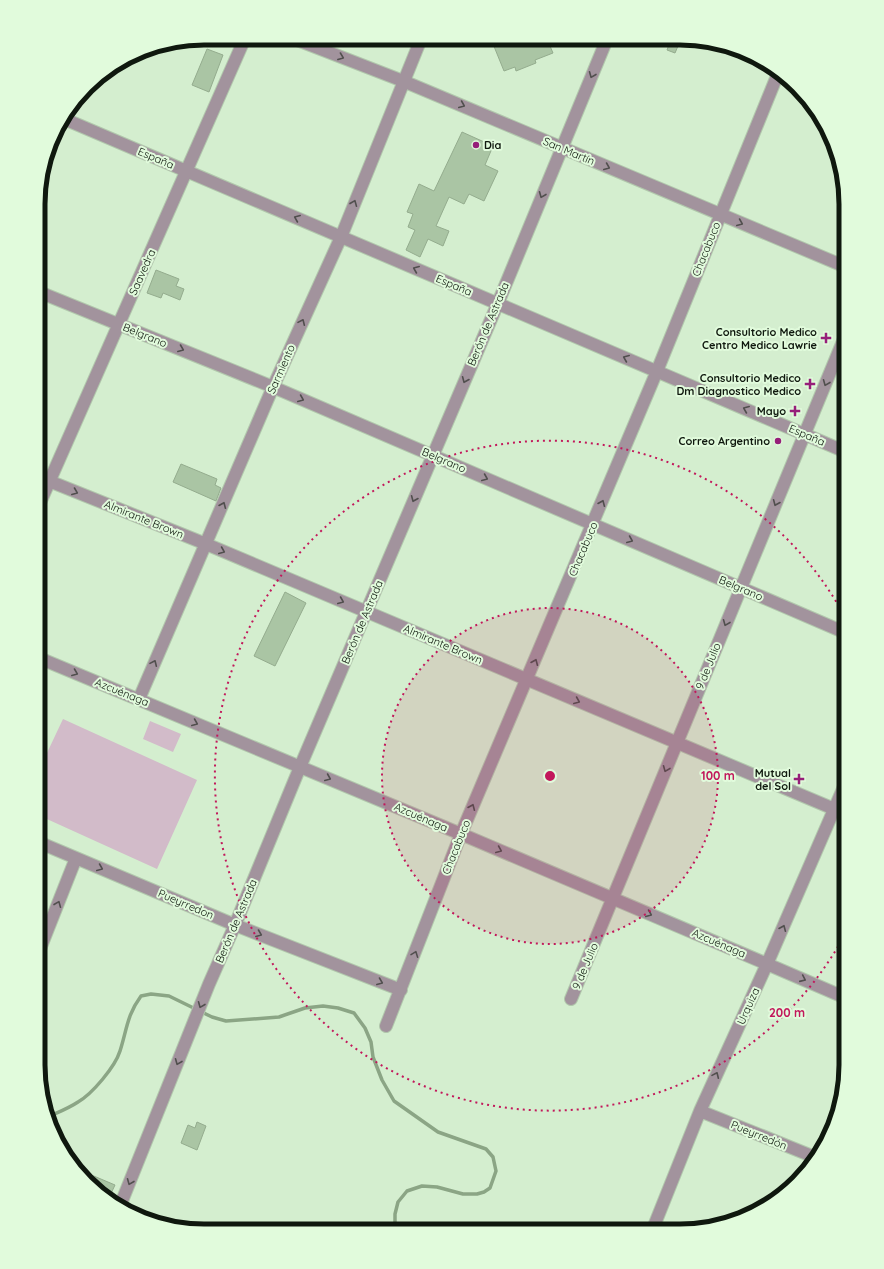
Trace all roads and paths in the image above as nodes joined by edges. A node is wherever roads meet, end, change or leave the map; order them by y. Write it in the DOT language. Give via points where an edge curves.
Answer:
graph roads {
  1 [pos="242,45"];
  2 [pos="310,45"];
  3 [pos="418,45"];
  4 [pos="604,45"];
  5 [pos="776,77"];
  6 [pos="403,81"];
  7 [pos="68,121"];
  8 [pos="562,148"];
  9 [pos="187,171"];
  10 [pos="720,214"];
  11 [pos="341,237"];
  12 [pos="839,264"];
  13 [pos="45,294"];
  14 [pos="498,303"];
  15 [pos="119,324"];
  16 [pos="839,351"];
  17 [pos="657,372"];
  18 [pos="273,387"];
  19 [pos="805,434"];
  20 [pos="839,449"];
  21 [pos="432,455"];
  22 [pos="45,477"];
  23 [pos="45,479"];
  24 [pos="593,524"];
  25 [pos="206,544"];
  26 [pos="740,588"];
  27 [pos="366,612"];
  28 [pos="839,630"];
  29 [pos="45,660"];
  30 [pos="527,680"];
  31 [pos="139,699"];
  32 [pos="676,742"];
  33 [pos="300,767"];
  34 [pos="839,798"];
  35 [pos="834,809"];
  36 [pos="839,811"];
  37 [pos="461,834"];
  38 [pos="45,845"];
  39 [pos="76,858"];
  40 [pos="613,898"];
  41 [pos="235,925"];
  42 [pos="45,936"];
  43 [pos="767,964"];
  44 [pos="401,990"];
  45 [pos="839,995"];
  46 [pos="571,999"];
  47 [pos="386,1026"];
  48 [pos="700,1111"];
  49 [pos="810,1155"];
  50 [pos="122,1201"];
  51 [pos="655,1224"];
  1 -- 9 [label="street, Saavedra"];
  2 -- 6 [label="street, San Martín, one-way"];
  3 -- 6 [label="street, Sarmiento"];
  4 -- 8 [label="street, Berón de Astrada, one-way"];
  5 -- 10 [label="street, Chacabuco"];
  6 -- 8 [label="street, San Martín, one-way"];
  11 -- 6 [label="street, Sarmiento, one-way"];
  7 -- 9 [label="street, España"];
  8 -- 10 [label="street, San Martín, one-way"];
  8 -- 14 [label="street, Berón de Astrada, one-way"];
  11 -- 9 [label="street, España, one-way"];
  9 -- 15 [label="street, Saavedra"];
  10 -- 12 [label="street, San Martín, one-way"];
  10 -- 17 [label="street, Chacabuco"];
  14 -- 11 [label="street, España, one-way"];
  18 -- 11 [label="street, Sarmiento, one-way"];
  13 -- 15 [label="street, Belgrano"];
  17 -- 14 [label="street, España, one-way"];
  14 -- 21 [label="street, Berón de Astrada, one-way"];
  15 -- 18 [label="street, Belgrano, one-way"];
  15 -- 22 [label="street, Saavedra"];
  16 -- 19 [label="street, 9 de Julio, one-way"];
  19 -- 17 [label="street, España, one-way"];
  24 -- 17 [label="street, Chacabuco, one-way"];
  18 -- 21 [label="street, Belgrano, one-way"];
  25 -- 18 [label="street, Sarmiento, one-way"];
  19 -- 20 [label="street, España"];
  19 -- 26 [label="street, 9 de Julio, one-way"];
  21 -- 24 [label="street, Belgrano, one-way"];
  21 -- 27 [label="street, Berón de Astrada, one-way"];
  23 -- 25 [label="street, Almirante Brown, one-way"];
  24 -- 26 [label="street, Belgrano, one-way"];
  30 -- 24 [label="street, Chacabuco, one-way"];
  25 -- 27 [label="street, Almirante Brown, one-way"];
  31 -- 25 [label="street, Sarmiento, one-way"];
  26 -- 28 [label="street, Belgrano"];
  26 -- 32 [label="street, 9 de Julio, one-way"];
  27 -- 30 [label="street, Almirante Brown"];
  27 -- 33 [label="street, Berón de Astrada"];
  29 -- 31 [label="street, Azcuénaga, one-way"];
  30 -- 32 [label="street, Almirante Brown, one-way"];
  37 -- 30 [label="street, Chacabuco, one-way"];
  31 -- 33 [label="street, Azcuénaga, one-way"];
  32 -- 35 [label="street, Almirante Brown"];
  32 -- 40 [label="street, 9 de Julio, one-way"];
  33 -- 37 [label="street, Azcuénaga, one-way"];
  33 -- 41 [label="street, Berón de Astrada"];
  34 -- 35 [label="street, Urquiza"];
  35 -- 36 [label="street, Almirante Brown"];
  43 -- 35 [label="street, Urquiza, one-way"];
  37 -- 40 [label="street, Azcuénaga, one-way"];
  44 -- 37 [label="street, Chacabuco, one-way"];
  38 -- 39 [label="street, Pueyrredon"];
  39 -- 41 [label="street, Pueyrredon, one-way"];
  42 -- 39 [label="street, one-way"];
  40 -- 43 [label="street, Azcuénaga, one-way"];
  40 -- 46 [label="street, 9 de Julio"];
  41 -- 44 [label="street, Pueyrredon, one-way"];
  41 -- 50 [label="street, Berón de Astrada, one-way"];
  43 -- 45 [label="street, Azcuénaga, one-way"];
  48 -- 43 [label="street, Urquiza, one-way"];
  44 -- 47 [label="street, Chacabuco"];
  48 -- 49 [label="street, Pueyrredón"];
  48 -- 51 [label="street, Urquiza"];
}
